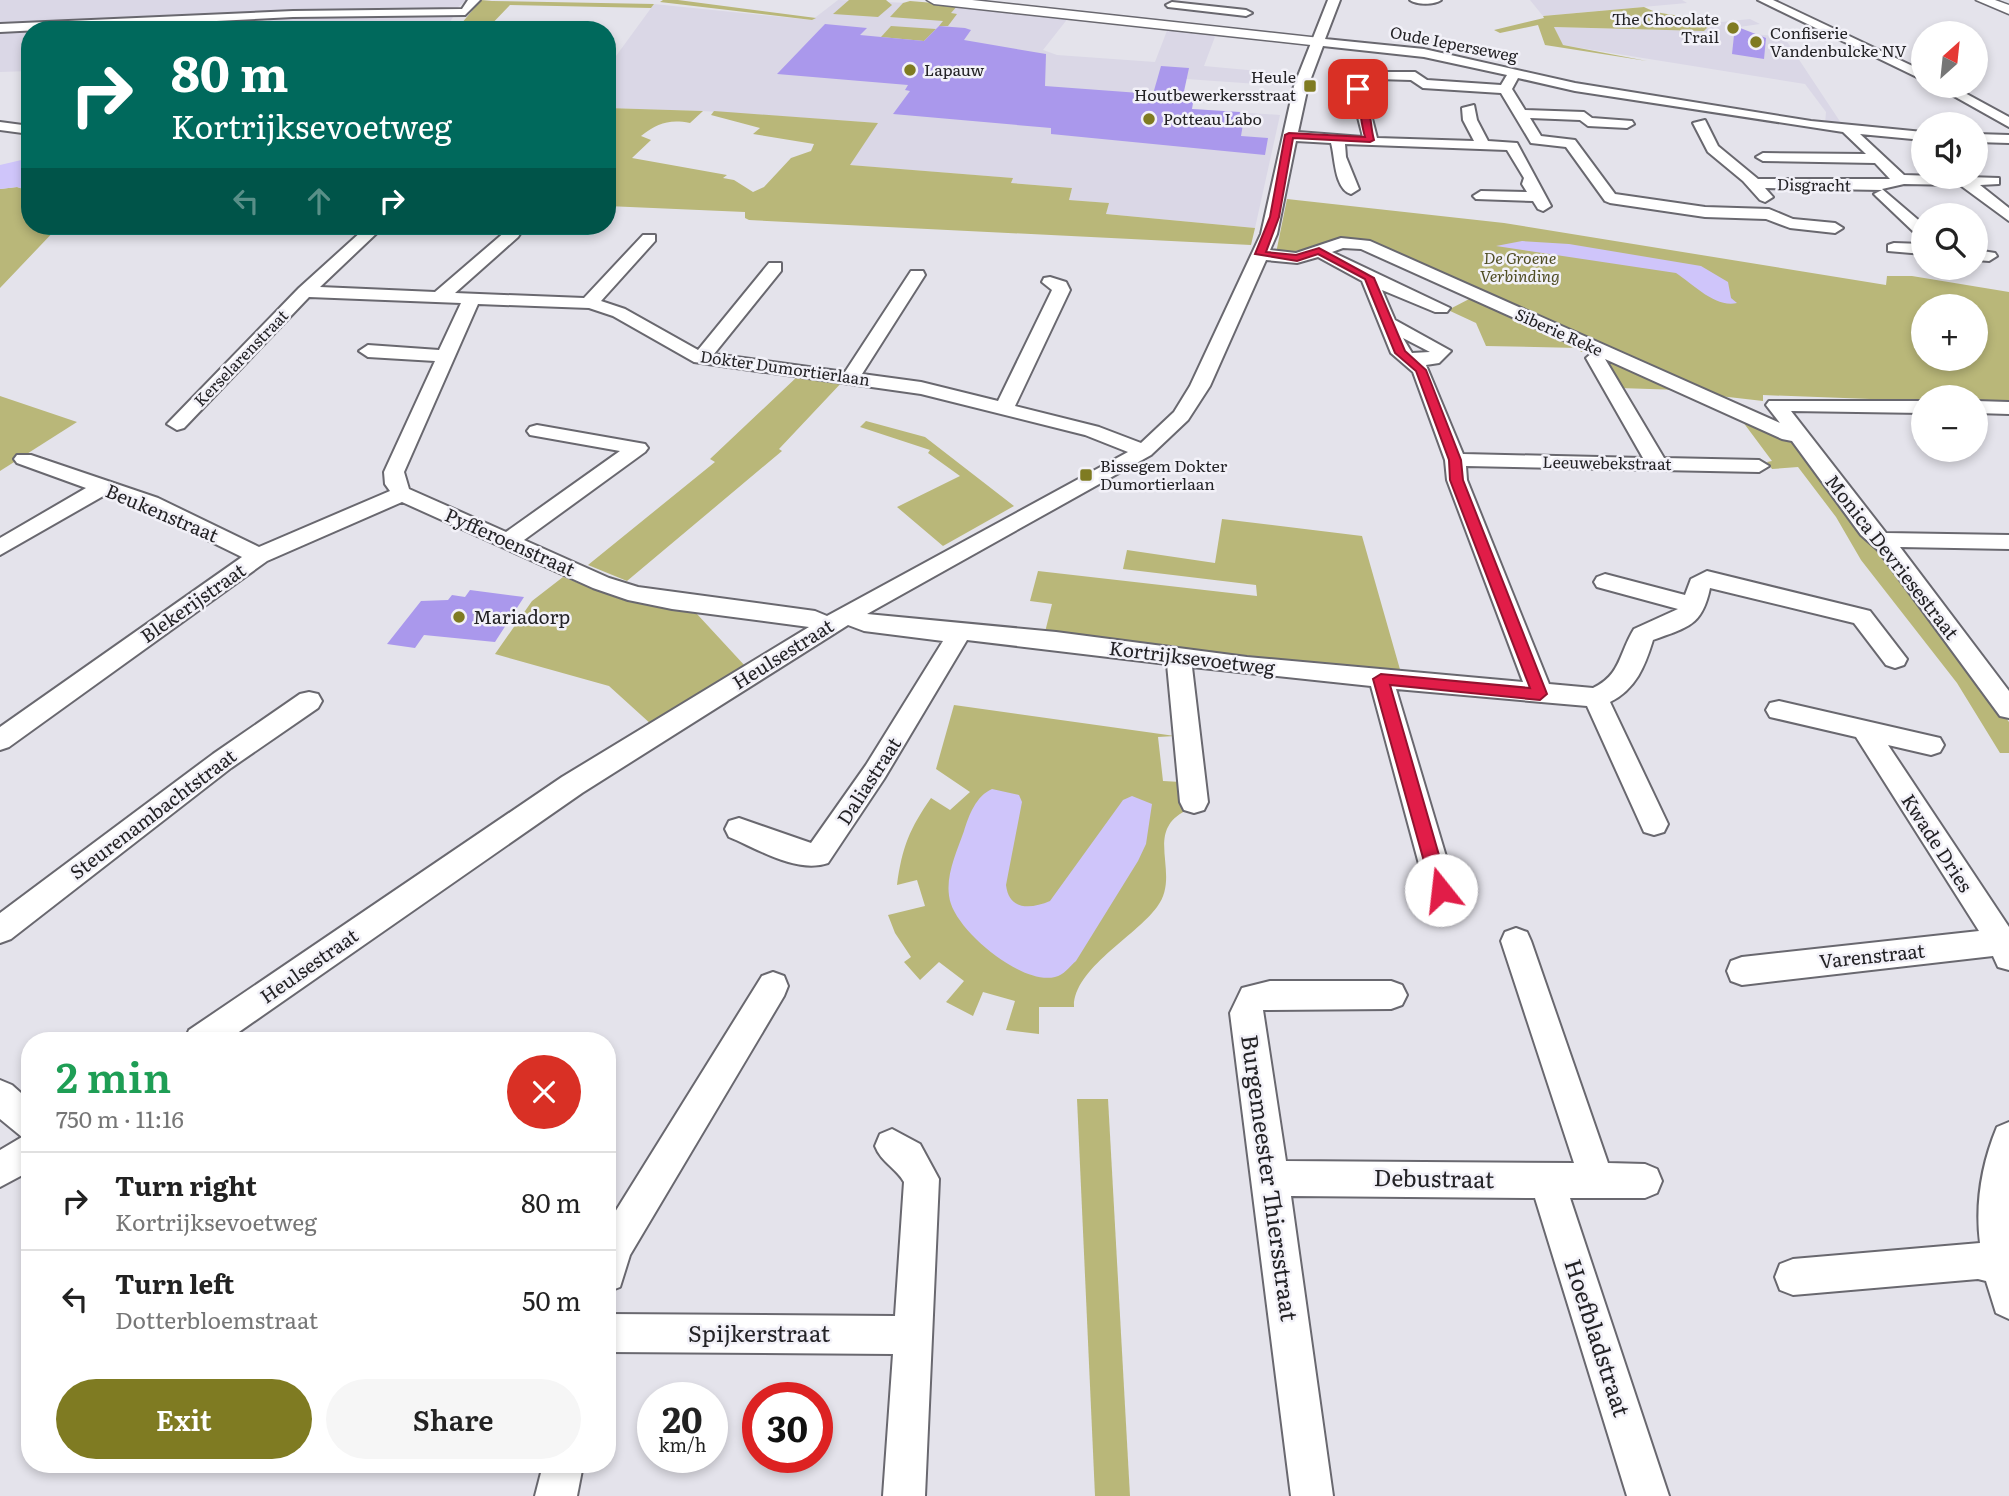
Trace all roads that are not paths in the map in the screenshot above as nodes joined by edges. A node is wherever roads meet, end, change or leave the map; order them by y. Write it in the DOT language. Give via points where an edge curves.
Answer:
graph roads {
  1 [pos="474,0"];
  2 [pos="934,0"];
  3 [pos="1334,0"];
  4 [pos="1416,0"];
  5 [pos="1436,0"];
  6 [pos="1764,0"];
  7 [pos="1983,0"];
  8 [pos="959,1"];
  9 [pos="1174,3"];
  10 [pos="2009,10"];
  11 [pos="1246,13"];
  12 [pos="146,21"];
  13 [pos="1160,25"];
  14 [pos="21,27"];
  15 [pos="0,28"];
  16 [pos="1320,41"];
  17 [pos="1366,62"];
  18 [pos="1911,70"];
  19 [pos="1514,74"];
  20 [pos="1367,85"];
  21 [pos="1505,89"];
  22 [pos="1964,98"];
  23 [pos="1469,108"];
  24 [pos="1520,114"];
  25 [pos="1700,123"];
  26 [pos="2009,123"];
  27 [pos="1627,124"];
  28 [pos="0,126"];
  29 [pos="21,129"];
  30 [pos="1848,130"];
  31 [pos="1289,135"];
  32 [pos="1911,135"];
  33 [pos="1336,138"];
  34 [pos="1988,138"];
  35 [pos="2009,139"];
  36 [pos="1370,140"];
  37 [pos="1483,145"];
  38 [pos="1763,157"];
  39 [pos="1879,159"];
  40 [pos="1897,180"];
  41 [pos="1911,180"];
  42 [pos="1988,181"];
  43 [pos="1994,181"];
  44 [pos="1754,183"];
  45 [pos="1351,189"];
  46 [pos="1975,189"];
  47 [pos="1878,190"];
  48 [pos="1481,196"];
  49 [pos="1691,209"];
  50 [pos="1769,214"];
  51 [pos="2009,216"];
  52 [pos="1911,221"];
  53 [pos="1835,228"];
  54 [pos="362,235"];
  55 [pos="511,235"];
  56 [pos="649,238"];
  57 [pos="1894,248"];
  58 [pos="1911,249"];
  59 [pos="1319,251"];
  60 [pos="1260,254"];
  61 [pos="775,267"];
  62 [pos="917,275"];
  63 [pos="1369,278"];
  64 [pos="1049,282"];
  65 [pos="305,292"];
  66 [pos="438,299"];
  67 [pos="471,300"];
  68 [pos="589,303"];
  69 [pos="1441,308"];
  70 [pos="1390,324"];
  71 [pos="368,351"];
  72 [pos="446,356"];
  73 [pos="701,358"];
  74 [pos="1595,358"];
  75 [pos="1407,359"];
  76 [pos="852,376"];
  77 [pos="1776,405"];
  78 [pos="1911,407"];
  79 [pos="1988,407"];
  80 [pos="2009,408"];
  81 [pos="1004,409"];
  82 [pos="177,425"];
  83 [pos="537,431"];
  84 [pos="1798,435"];
  85 [pos="638,448"];
  86 [pos="1144,451"];
  87 [pos="661,452"];
  88 [pos="24,459"];
  89 [pos="1455,460"];
  90 [pos="1657,464"];
  91 [pos="1759,466"];
  92 [pos="103,487"];
  93 [pos="402,494"];
  94 [pos="1880,540"];
  95 [pos="508,541"];
  96 [pos="2009,542"];
  97 [pos="0,548"];
  98 [pos="259,556"];
  99 [pos="1605,582"];
  100 [pos="1696,606"];
  101 [pos="837,620"];
  102 [pos="956,631"];
  103 [pos="1178,656"];
  104 [pos="1895,659"];
  105 [pos="1381,679"];
  106 [pos="1540,694"];
  107 [pos="1596,698"];
  108 [pos="309,701"];
  109 [pos="2009,709"];
  110 [pos="1779,710"];
  111 [pos="1864,729"];
  112 [pos="0,740"];
  113 [pos="1931,745"];
  114 [pos="1194,802"];
  115 [pos="1654,824"];
  116 [pos="739,830"];
  117 [pos="1441,890"];
  118 [pos="0,930"];
  119 [pos="1516,941"];
  120 [pos="2006,949"];
  121 [pos="1742,971"];
  122 [pos="773,986"];
  123 [pos="1391,995"];
  124 [pos="213,1032"];
  125 [pos="0,1096"];
  126 [pos="21,1116"];
  127 [pos="2009,1139"];
  128 [pos="892,1146"];
  129 [pos="21,1157"];
  130 [pos="0,1170"];
  131 [pos="1271,1178"];
  132 [pos="1547,1181"];
  133 [pos="1597,1181"];
  134 [pos="1645,1181"];
  135 [pos="616,1245"];
  136 [pos="1793,1277"];
  137 [pos="2005,1283"];
  138 [pos="616,1333"];
  139 [pos="911,1335"];
  140 [pos="561,1473"];
  141 [pos="556,1496"];
  142 [pos="904,1496"];
  143 [pos="1312,1496"];
  144 [pos="1648,1496"];
  1 -- 12 [label="street" via="465,12"];
  2 -- 8 [label="street, Oude Ieperseweg"];
  3 -- 16 [label="street, Heulsestraat"];
  4 -- 5 [label="street"];
  6 -- 18 [label="street"];
  7 -- 10 [label="street"];
  8 -- 13 [label="street, Oude Ieperseweg"];
  9 -- 11 [label="street"];
  9 -- 13 [label="street"];
  13 -- 16 [label="street, Oude Ieperseweg"];
  14 -- 15 [label="street"];
  16 -- 19 [label="street, Oude Ieperseweg" via="1424,53"];
  16 -- 31 [label="street, Heulsestraat" via="1304,76"];
  17 -- 20 [label="street" via="1373,71"];
  19 -- 21 [label="street"];
  19 -- 30 [label="street, Oude Ieperseweg"];
  20 -- 21 [label="street" via="1415,76 1423,85"];
  20 -- 36 [label="street" via="1364,119"];
  21 -- 24 [label="street"];
  22 -- 26 [label="street"];
  23 -- 37 [label="street"];
  24 -- 27 [label="street" via="1584,116 1588,122"];
  24 -- 49 [label="street" via="1536,140 1570,143 1611,198"];
  25 -- 44 [label="street, Disgracht" via="1708,144 1727,165"];
  28 -- 29 [label="street"];
  30 -- 32 [label="street, Oude Ieperseweg"];
  30 -- 39 [label="street"];
  31 -- 33 [label="street"];
  31 -- 60 [label="street, Heulsestraat" via="1273,224"];
  33 -- 36 [label="street"];
  33 -- 45 [label="street"];
  34 -- 35 [label="street"];
  36 -- 37 [label="street"];
  37 -- 48 [label="street" via="1512,146 1540,201"];
  38 -- 39 [label="street, Disgracht"];
  39 -- 40 [label="street"];
  40 -- 41 [label="street, Disgracht"];
  40 -- 47 [label="street, Disgracht"];
  42 -- 43 [label="street, Disgracht"];
  44 -- 47 [label="street, Disgracht"];
  44 -- 50 [label="street, Disgracht" via="1775,210"];
  46 -- 51 [label="street"];
  47 -- 52 [label="street"];
  49 -- 50 [label="street, Disgracht"];
  50 -- 53 [label="street, Disgracht" via="1790,223"];
  54 -- 65 [label="street"];
  55 -- 66 [label="street"];
  56 -- 68 [label="street"];
  57 -- 58 [label="street"];
  59 -- 60 [label="street, Siberie Reke" via="1297,258"];
  59 -- 63 [label="street"];
  59 -- 84 [label="street, Siberie Reke" via="1341,243 1364,244 1788,435"];
  60 -- 86 [label="street, Heulsestraat" via="1200,386 1181,416"];
  61 -- 73 [label="street"];
  62 -- 76 [label="street"];
  63 -- 69 [label="street"];
  63 -- 70 [label="street"];
  64 -- 81 [label="street" via="1061,290"];
  65 -- 66 [label="street, Dokter Dumortierlaan"];
  65 -- 82 [label="street, Kerselarenstraat"];
  66 -- 67 [label="street, Dokter Dumortierlaan"];
  67 -- 68 [label="street, Dokter Dumortierlaan"];
  67 -- 72 [label="street"];
  68 -- 73 [label="street, Dokter Dumortierlaan" via="612,307"];
  70 -- 75 [label="street"];
  70 -- 75 [label="street" via="1442,351 1432,359"];
  71 -- 72 [label="street"];
  72 -- 93 [label="street" via="394,472"];
  73 -- 76 [label="street, Dokter Dumortierlaan"];
  74 -- 90 [label="street"];
  75 -- 89 [label="street" via="1421,370"];
  76 -- 81 [label="street, Dokter Dumortierlaan"];
  77 -- 78 [label="street"];
  77 -- 84 [label="street, Monica Devriesestraat"];
  79 -- 80 [label="street"];
  81 -- 86 [label="street, Dokter Dumortierlaan" via="1116,438"];
  83 -- 85 [label="street"];
  84 -- 94 [label="street, Monica Devriesestraat"];
  85 -- 87 [label="street"];
  85 -- 95 [label="street"];
  86 -- 101 [label="street, Heulsestraat"];
  88 -- 92 [label="street, Beukenstraat"];
  89 -- 90 [label="street, Leeuwebekstraat"];
  89 -- 106 [label="street" via="1457,480"];
  90 -- 91 [label="street, Leeuwebekstraat"];
  92 -- 97 [label="street"];
  92 -- 98 [label="street, Beukenstraat" via="150,503"];
  93 -- 95 [label="street, Pyfferoenstraat"];
  93 -- 98 [label="street, Blekerijstraat"];
  94 -- 96 [label="street"];
  94 -- 109 [label="street, Monica Devriesestraat"];
  95 -- 101 [label="street, Pyfferoenstraat" via="636,594"];
  98 -- 112 [label="street, Blekerijstraat"];
  99 -- 100 [label="street"];
  100 -- 104 [label="street" via="1699,584 1707,579 1863,617"];
  100 -- 107 [label="street" via="1687,618 1642,635 1630,673 1613,691"];
  101 -- 102 [label="street, Kortrijksevoetweg"];
  101 -- 124 [label="street, Heulsestraat" via="572,785"];
  102 -- 103 [label="street, Kortrijksevoetweg"];
  102 -- 116 [label="street, Daliastraat" via="955,641 919,701 818,855 799,853"];
  103 -- 105 [label="street, Kortrijksevoetweg"];
  103 -- 114 [label="street"];
  105 -- 106 [label="street, Kortrijksevoetweg"];
  105 -- 117 [label="street"];
  106 -- 107 [label="street, Kortrijksevoetweg"];
  107 -- 115 [label="street"];
  108 -- 118 [label="street, Steurenambachtstraat" via="222,761"];
  110 -- 111 [label="street"];
  111 -- 113 [label="street"];
  111 -- 120 [label="street, Kwade Dries"];
  119 -- 133 [label="street"];
  120 -- 121 [label="street, Varenstraat"];
  122 -- 135 [label="street"];
  123 -- 131 [label="street, Burgemeester Thiersstraat" via="1253,998 1246,1013"];
  125 -- 126 [label="street"];
  127 -- 137 [label="street" via="1994,1196"];
  128 -- 139 [label="street" via="908,1156 922,1179"];
  129 -- 130 [label="street"];
  131 -- 132 [label="street, Debustraat"];
  131 -- 143 [label="street, Burgemeester Thiersstraat"];
  132 -- 133 [label="street, Debustraat"];
  132 -- 144 [label="street, Hoefbladstraat"];
  133 -- 134 [label="street, Debustraat"];
  136 -- 137 [label="street" via="1978,1261"];
  138 -- 139 [label="street, Spijkerstraat"];
  139 -- 142 [label="street"];
  140 -- 141 [label="street"];
}
